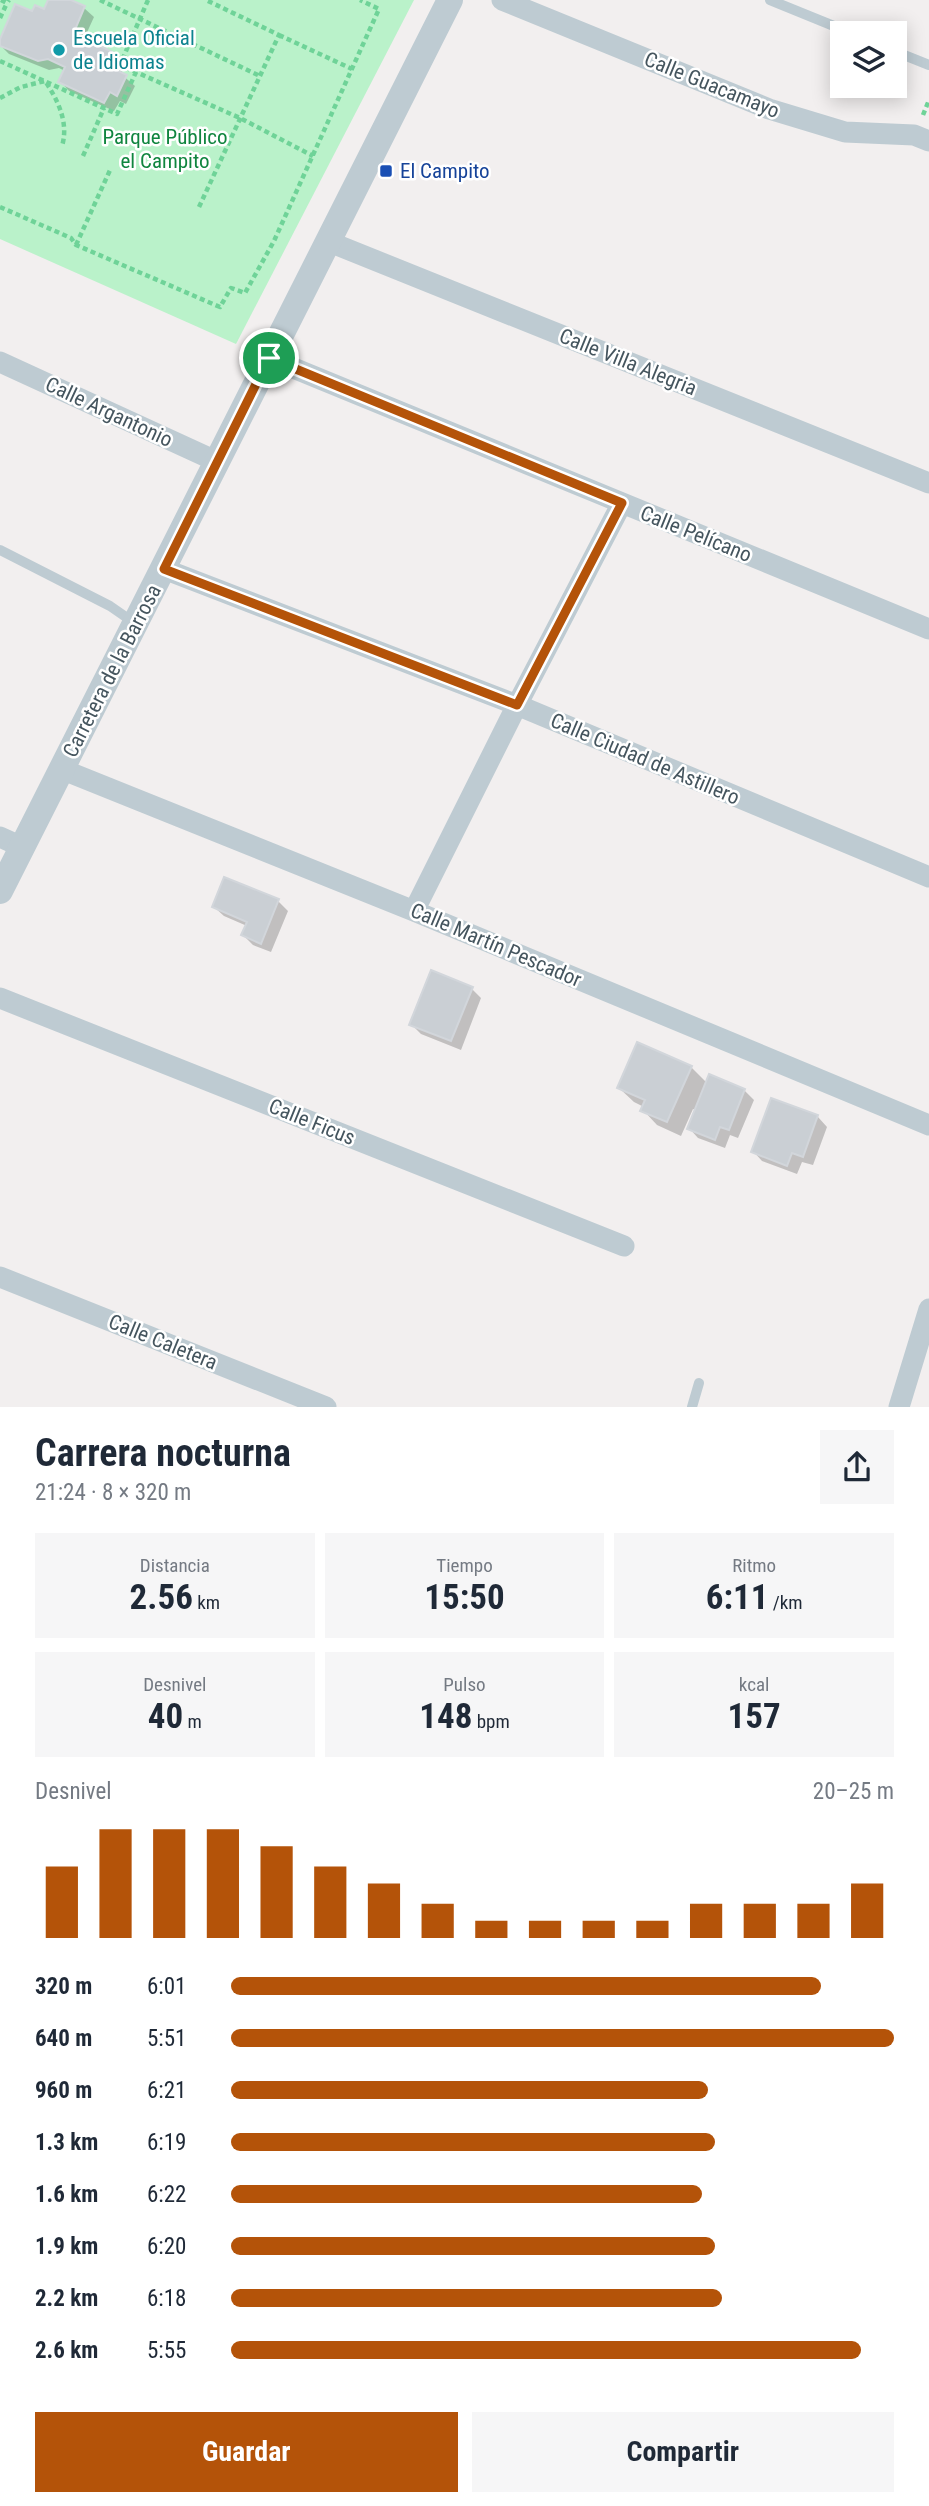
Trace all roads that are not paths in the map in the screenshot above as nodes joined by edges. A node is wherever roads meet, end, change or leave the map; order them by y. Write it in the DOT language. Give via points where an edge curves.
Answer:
graph roads {
  1 [pos="450,0"];
  2 [pos="502,0"];
  3 [pos="770,0"];
  4 [pos="830,24"];
  5 [pos="907,56"];
  6 [pos="929,65"];
  7 [pos="929,141"];
  8 [pos="327,241"];
  9 [pos="269,358"];
  10 [pos="0,362"];
  11 [pos="218,462"];
  12 [pos="929,483"];
  13 [pos="622,503"];
  14 [pos="0,550"];
  15 [pos="164,569"];
  16 [pos="136,624"];
  17 [pos="929,629"];
  18 [pos="517,705"];
  19 [pos="61,769"];
  20 [pos="11,842"];
  21 [pos="929,877"];
  22 [pos="0,891"];
  23 [pos="414,911"];
  24 [pos="0,998"];
  25 [pos="929,1125"];
  26 [pos="624,1246"];
  27 [pos="0,1277"];
  28 [pos="929,1309"];
  29 [pos="698,1383"];
  30 [pos="326,1407"];
  31 [pos="692,1407"];
  32 [pos="899,1407"];
  1 -- 8 [label="street, Carretera de la Barrosa"];
  2 -- 7 [label="street, Calle Guacamayo" via="769,109 845,132 914,135"];
  3 -- 4 [label="lane"];
  5 -- 6 [label="lane"];
  8 -- 9 [label="street, Carretera de la Barrosa"];
  8 -- 12 [label="street, Calle Villa Alegria"];
  9 -- 11 [label="street, Carretera de la Barrosa"];
  9 -- 13 [label="street, Calle Pelícano"];
  10 -- 11 [label="street, Calle Argantonio"];
  11 -- 15 [label="street, Carretera de la Barrosa"];
  13 -- 17 [label="street, Calle Pelícano"];
  13 -- 18 [label="street"];
  14 -- 16 [label="lane"];
  15 -- 16 [label="street, Carretera de la Barrosa"];
  15 -- 18 [label="street, Calle Ciudad de Astillero"];
  16 -- 19 [label="street, Carretera de la Barrosa"];
  18 -- 21 [label="street, Calle Ciudad de Astillero"];
  18 -- 23 [label="street"];
  19 -- 20 [label="street, Carretera de la Barrosa"];
  19 -- 23 [label="street, Calle Martín Pescador"];
  20 -- 22 [label="street, Carretera de la Barrosa"];
  23 -- 25 [label="street, Calle Martín Pescador"];
  24 -- 26 [label="street, Calle Ficus"];
  27 -- 30 [label="street, Calle Caletera"];
  28 -- 32 [label="street"];
  29 -- 31 [label="lane"];
}
